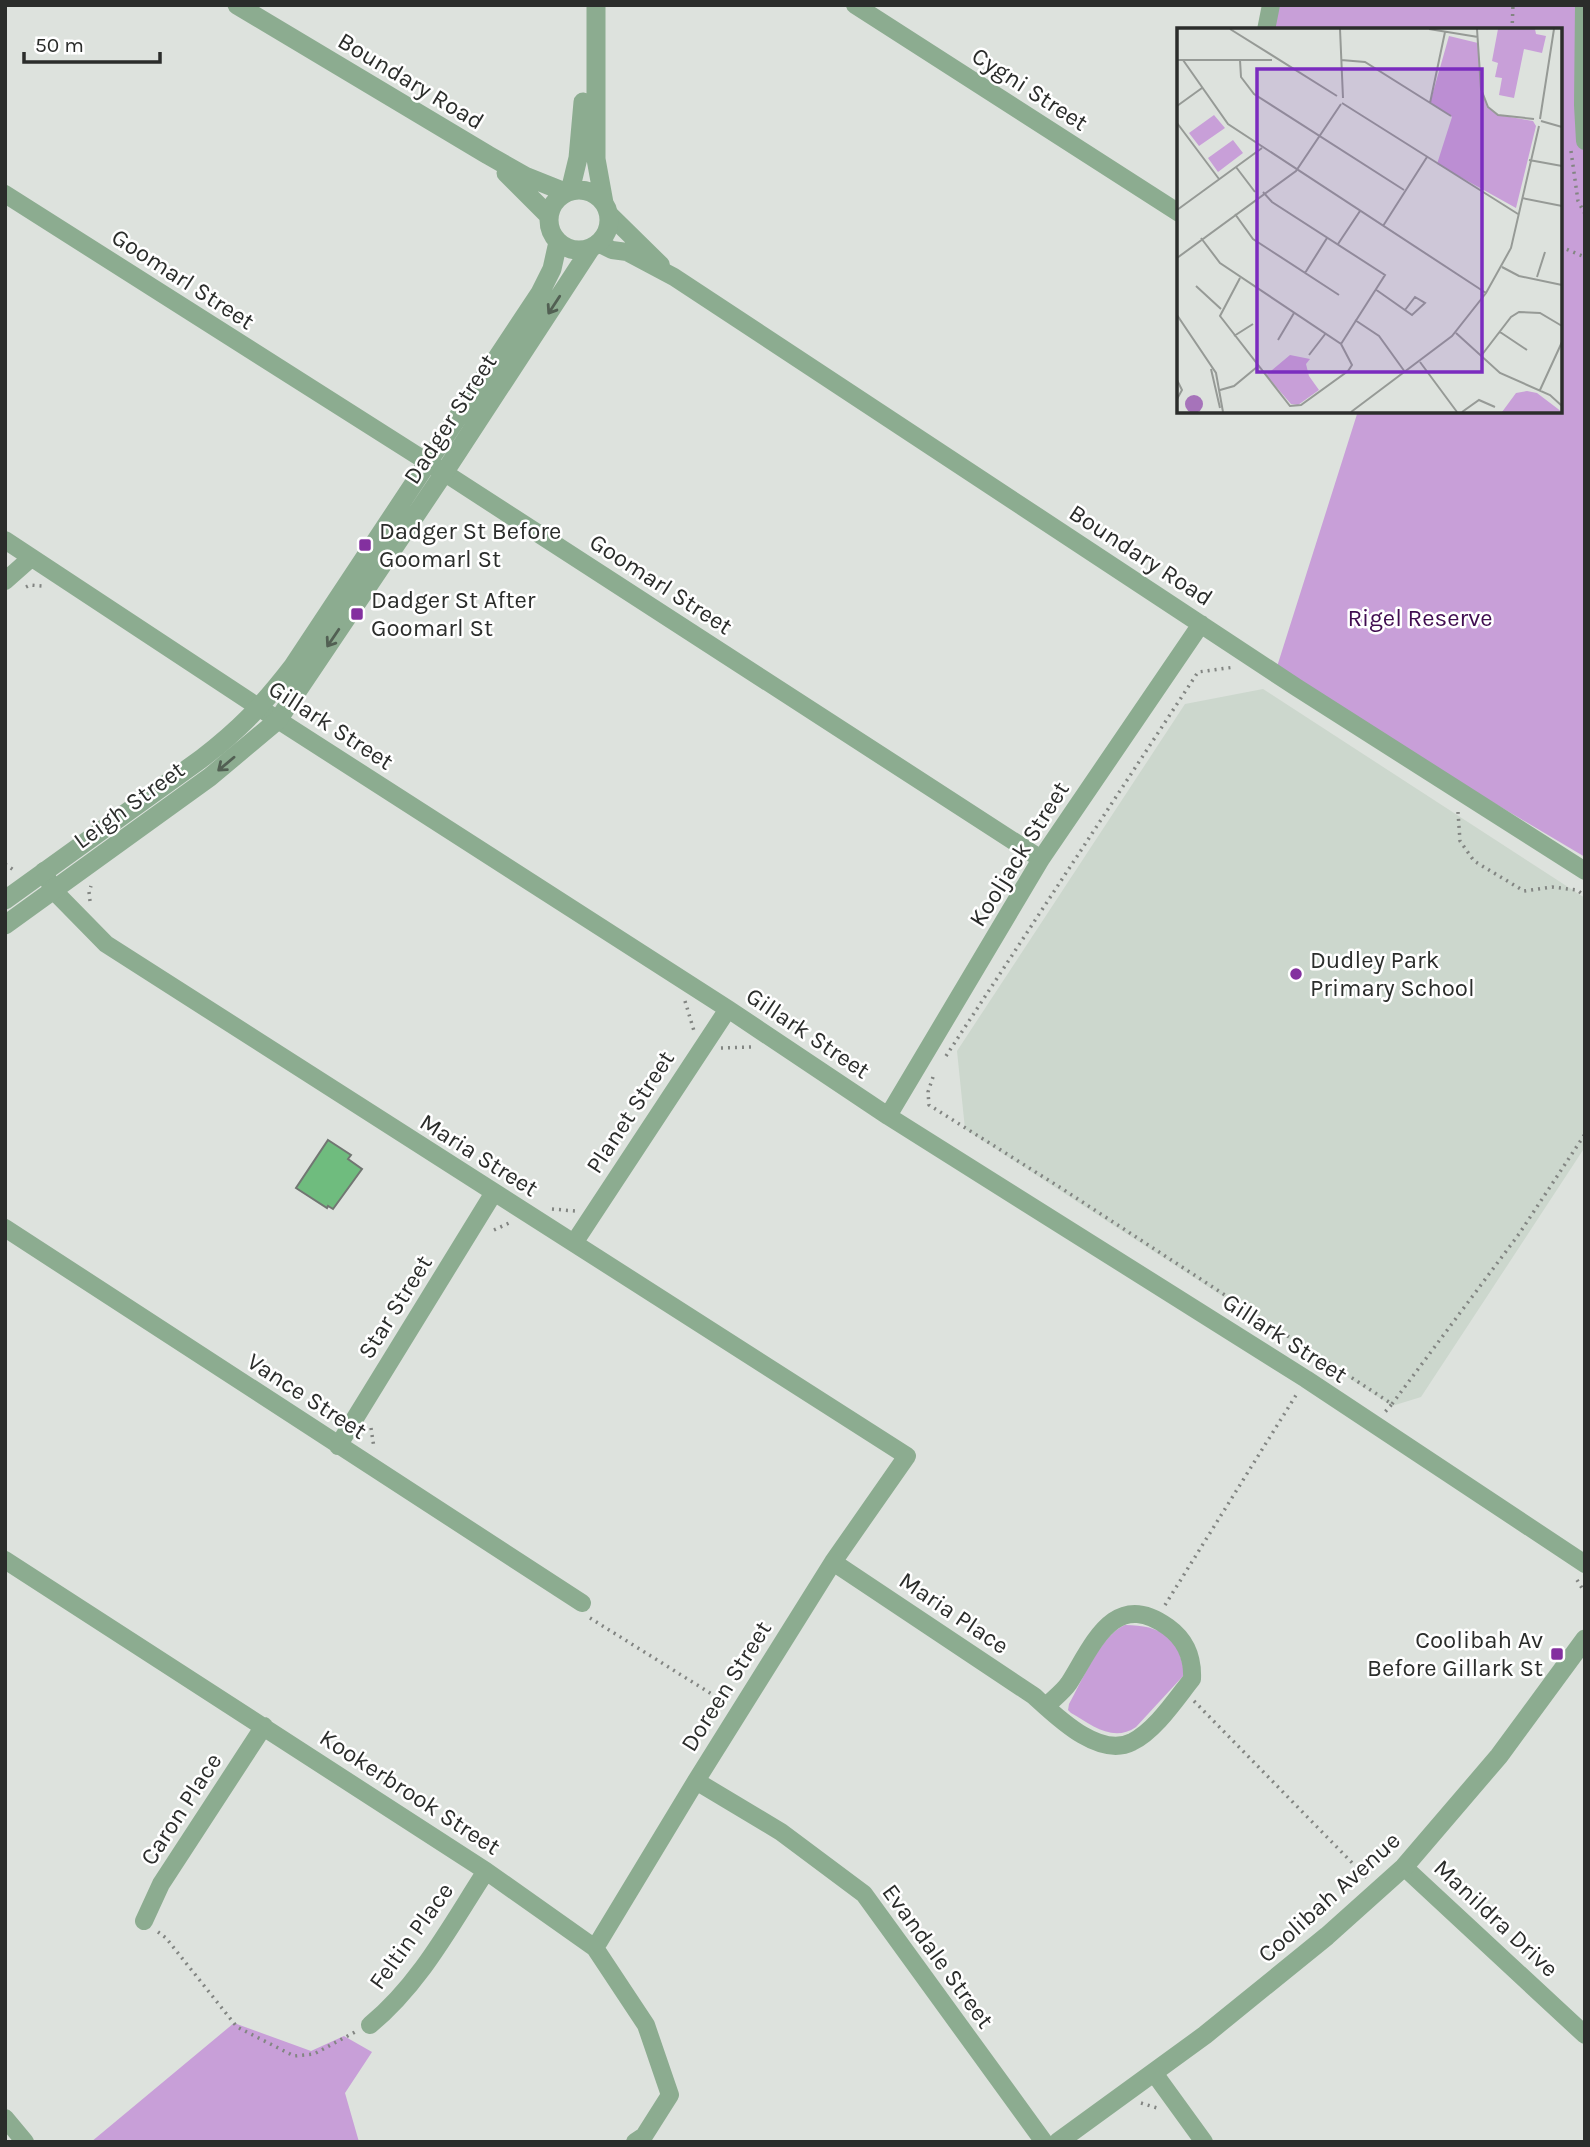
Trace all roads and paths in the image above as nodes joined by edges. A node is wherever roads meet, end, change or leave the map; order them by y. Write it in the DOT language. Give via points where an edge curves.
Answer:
graph roads {
  1 [pos="237,5"];
  2 [pos="583,5"];
  3 [pos="596,5"];
  4 [pos="855,5"];
  5 [pos="1271,5"];
  6 [pos="1513,5"];
  7 [pos="1584,5"];
  8 [pos="1266,28"];
  9 [pos="1512,28"];
  10 [pos="1585,141"];
  11 [pos="488,155"];
  12 [pos="568,192"];
  13 [pos="5,194"];
  14 [pos="607,208"];
  15 [pos="1177,212"];
  16 [pos="548,216"];
  17 [pos="558,242"];
  18 [pos="595,246"];
  19 [pos="1562,250"];
  20 [pos="1585,257"];
  21 [pos="674,277"];
  22 [pos="436,469"];
  23 [pos="5,540"];
  24 [pos="31,558"];
  25 [pos="5,581"];
  26 [pos="1200,624"];
  27 [pos="1239,666"];
  28 [pos="260,708"];
  29 [pos="278,720"];
  30 [pos="1448,806"];
  31 [pos="1041,859"];
  32 [pos="1585,871"];
  33 [pos="44,872"];
  34 [pos="53,890"];
  35 [pos="1585,895"];
  36 [pos="5,900"];
  37 [pos="5,925"];
  38 [pos="684,998"];
  39 [pos="728,1009"];
  40 [pos="701,1035"];
  41 [pos="687,1042"];
  42 [pos="761,1047"];
  43 [pos="941,1065"];
  44 [pos="934,1076"];
  45 [pos="888,1116"];
  46 [pos="1585,1134"];
  47 [pos="493,1194"];
  48 [pos="582,1207"];
  49 [pos="514,1222"];
  50 [pos="542,1224"];
  51 [pos="5,1228"];
  52 [pos="488,1239"];
  53 [pos="574,1243"];
  54 [pos="1301,1387"];
  55 [pos="1306,1401"];
  56 [pos="1392,1404"];
  57 [pos="370,1419"];
  58 [pos="1375,1425"];
  59 [pos="338,1446"];
  60 [pos="907,1457"];
  61 [pos="370,1466"];
  62 [pos="5,1560"];
  63 [pos="833,1562"];
  64 [pos="1579,1569"];
  65 [pos="1585,1593"];
  66 [pos="582,1603"];
  67 [pos="1156,1619"];
  68 [pos="1585,1639"];
  69 [pos="1183,1690"];
  70 [pos="1046,1706"];
  71 [pos="739,1711"];
  72 [pos="264,1726"];
  73 [pos="696,1780"];
  74 [pos="1404,1867"];
  75 [pos="486,1871"];
  76 [pos="1379,1891"];
  77 [pos="144,1922"];
  78 [pos="595,1948"];
  79 [pos="370,2025"];
  80 [pos="1585,2035"];
  81 [pos="1154,2073"];
  82 [pos="5,2118"];
  83 [pos="25,2142"];
  84 [pos="635,2142"];
  85 [pos="1044,2142"];
  86 [pos="1058,2142"];
  87 [pos="1204,2142"];
  1 -- 11 [label="street, Boundary Road"];
  2 -- 12 [label="street" via="583,123 579,158"];
  3 -- 14 [label="street" via="596,159"];
  4 -- 15 [label="street, Cygni Street"];
  5 -- 8 [label="street"];
  6 -- 9 [label="path"];
  7 -- 10 [label="street"];
  11 -- 12 [label="street, Boundary Road"];
  11 -- 16 [label="street, Boundary Road"];
  12 -- 14 [label="street" via="589,191"];
  12 -- 16 [label="street" via="557,198"];
  13 -- 22 [label="street, Goomarl Street"];
  14 -- 18 [label="street" via="608,230"];
  14 -- 21 [label="street, Boundary Road"];
  16 -- 17 [label="street"];
  17 -- 18 [label="street" via="574,250"];
  17 -- 22 [label="street, Dadger Street" via="540,293"];
  18 -- 21 [label="street, Boundary Road" via="627,252"];
  18 -- 22 [label="street, Dadger Street, one-way"];
  19 -- 20 [label="path"];
  21 -- 26 [label="street, Boundary Road"];
  22 -- 28 [label="street, Dadger Street"];
  22 -- 29 [label="street, Dadger Street, one-way"];
  22 -- 31 [label="street, Goomarl Street"];
  23 -- 24 [label="street, Gillark Street"];
  24 -- 25 [label="street"];
  24 -- 28 [label="street, Gillark Street"];
  26 -- 31 [label="street, Kooljack Street"];
  26 -- 32 [label="street, Boundary Road"];
  27 -- 43 [label="path" via="1198,672"];
  28 -- 29 [label="street, Gillark Street"];
  28 -- 33 [label="street, Leigh Street" via="233,735"];
  29 -- 34 [label="street, Leigh Street, one-way" via="210,776"];
  29 -- 39 [label="street, Gillark Street"];
  30 -- 35 [label="path" via="1459,813 1460,841 1474,861 1524,891 1552,887"];
  31 -- 45 [label="street, Kooljack Street"];
  33 -- 34 [label="street, Maria Street"];
  33 -- 36 [label="street, Leigh Street"];
  34 -- 37 [label="street, Leigh Street"];
  34 -- 47 [label="street, Maria Street" via="106,944"];
  38 -- 40 [label="path"];
  39 -- 40 [label="street, Planet Street"];
  39 -- 45 [label="street, Gillark Street"];
  40 -- 41 [label="path"];
  40 -- 42 [label="path" via="721,1049"];
  40 -- 53 [label="street, Planet Street"];
  44 -- 56 [label="path" via="929,1105"];
  45 -- 54 [label="street, Gillark Street"];
  46 -- 56 [label="path" via="1518,1234"];
  47 -- 50 [label="street, Maria Street"];
  47 -- 59 [label="street, Star Street"];
  48 -- 50 [label="path" via="575,1211 552,1209"];
  49 -- 52 [label="path" via="495,1228"];
  50 -- 53 [label="street, Maria Street"];
  51 -- 59 [label="street, Vance Street"];
  53 -- 60 [label="street, Maria Street"];
  54 -- 55 [label="path"];
  54 -- 58 [label="street, Gillark Street"];
  54 -- 67 [label="path"];
  56 -- 58 [label="path"];
  57 -- 61 [label="path" via="375,1453"];
  58 -- 64 [label="street, Gillark Street"];
  59 -- 61 [label="street, Vance Street"];
  60 -- 63 [label="street, Doreen Street"];
  61 -- 66 [label="street, Vance Street"];
  62 -- 72 [label="street, Kookerbrook Street"];
  63 -- 70 [label="street, Maria Place"];
  63 -- 71 [label="street, Doreen Street"];
  64 -- 65 [label="path"];
  66 -- 71 [label="path" via="590,1618"];
  67 -- 69 [label="street, Maria Place" via="1177,1634 1191,1656 1192,1679"];
  67 -- 70 [label="street" via="1128,1615 1110,1622 1067,1686"];
  68 -- 74 [label="street, Coolibah Avenue" via="1499,1756"];
  69 -- 70 [label="street, Maria Place" via="1142,1735 1120,1746 1098,1743"];
  69 -- 76 [label="path"];
  71 -- 73 [label="street, Doreen Street"];
  72 -- 75 [label="street, Kookerbrook Street"];
  72 -- 77 [label="street, Caron Place" via="161,1884"];
  73 -- 78 [label="street, Doreen Street"];
  73 -- 85 [label="street, Evandale Street" via="781,1832 863,1894"];
  74 -- 76 [label="street, Coolibah Avenue"];
  74 -- 80 [label="street, Manildra Drive"];
  75 -- 78 [label="street, Kookerbrook Street"];
  75 -- 79 [label="street, Feltin Place" via="412,1985"];
  76 -- 81 [label="street, Coolibah Avenue"];
  77 -- 79 [label="path" via="166,1938 237,2027 294,2056 314,2054"];
  78 -- 84 [label="street, Kookerbrook Street" via="646,2025 670,2095"];
  81 -- 86 [label="street, Coolibah Avenue"];
  81 -- 87 [label="street"];
  82 -- 83 [label="street"];
}
